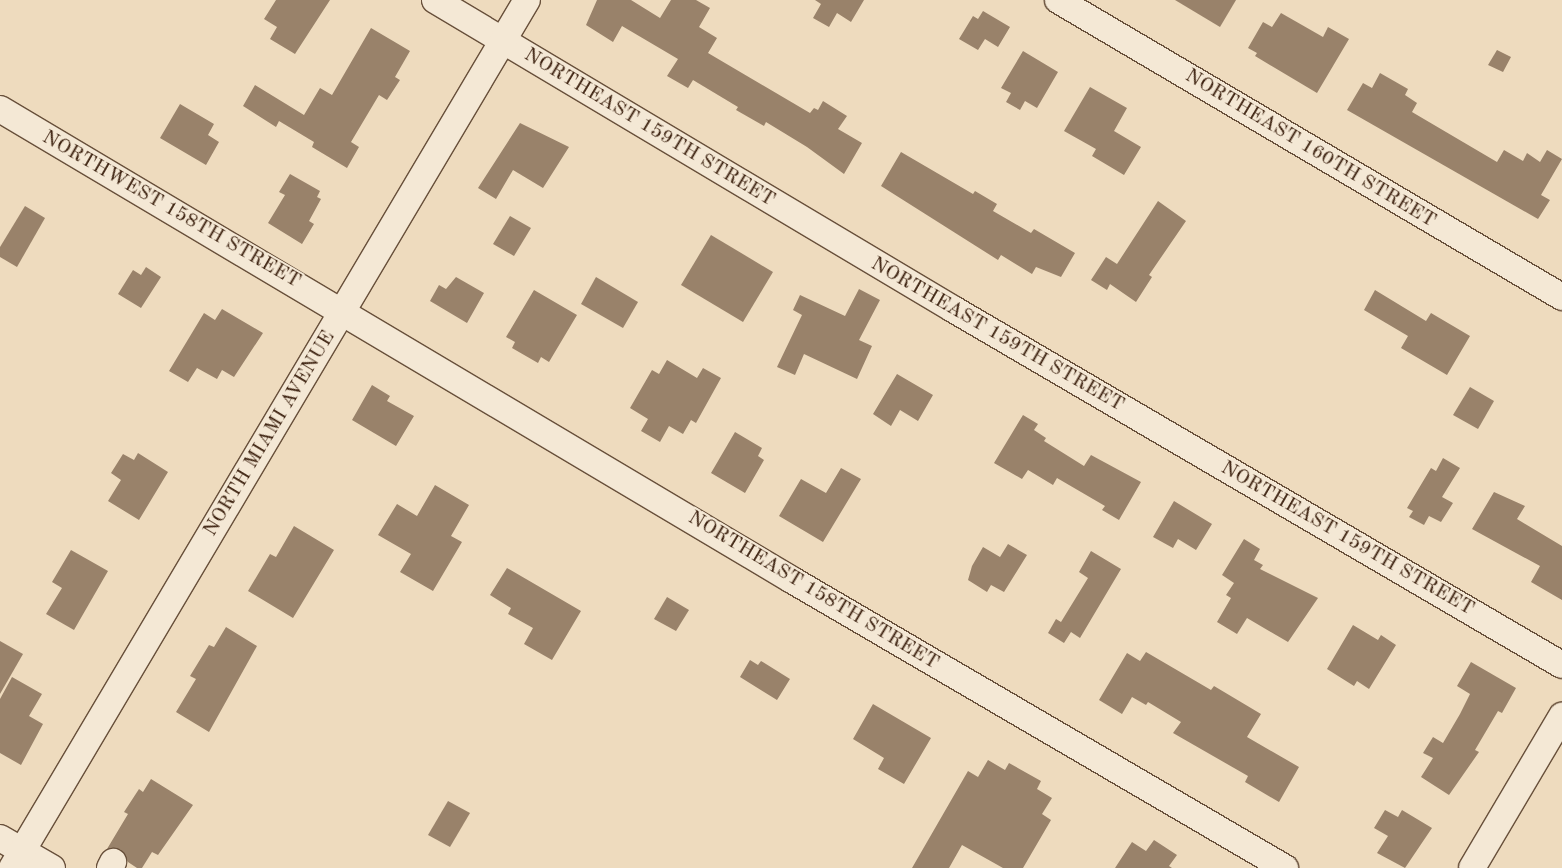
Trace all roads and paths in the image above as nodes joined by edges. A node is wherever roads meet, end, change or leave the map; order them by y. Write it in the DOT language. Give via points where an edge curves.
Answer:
graph roads {
  1 [pos="435,0"];
  2 [pos="527,0"];
  3 [pos="1058,0"];
  4 [pos="503,41"];
  5 [pos="0,109"];
  6 [pos="1562,298"];
  7 [pos="343,310"];
  8 [pos="1562,665"];
  9 [pos="1562,716"];
  10 [pos="0,838"];
  11 [pos="18,859"];
  12 [pos="52,868"];
  13 [pos="1285,868"];
  14 [pos="1472,868"];
  1 -- 4 [label="street, NORTHEAST 159TH STREET"];
  2 -- 4 [label="street, NORTH MIAMI AVENUE"];
  3 -- 6 [label="street, NORTHEAST 160TH STREET"];
  4 -- 7 [label="street, NORTH MIAMI AVENUE"];
  4 -- 8 [label="street, NORTHEAST 159TH STREET"];
  5 -- 7 [label="street, NORTHWEST 158TH STREET"];
  7 -- 11 [label="street, NORTH MIAMI AVENUE"];
  7 -- 13 [label="street, NORTHEAST 158TH STREET" via="792,580"];
  9 -- 14 [label="street"];
  10 -- 11 [label="street"];
  11 -- 12 [label="street"];
}
